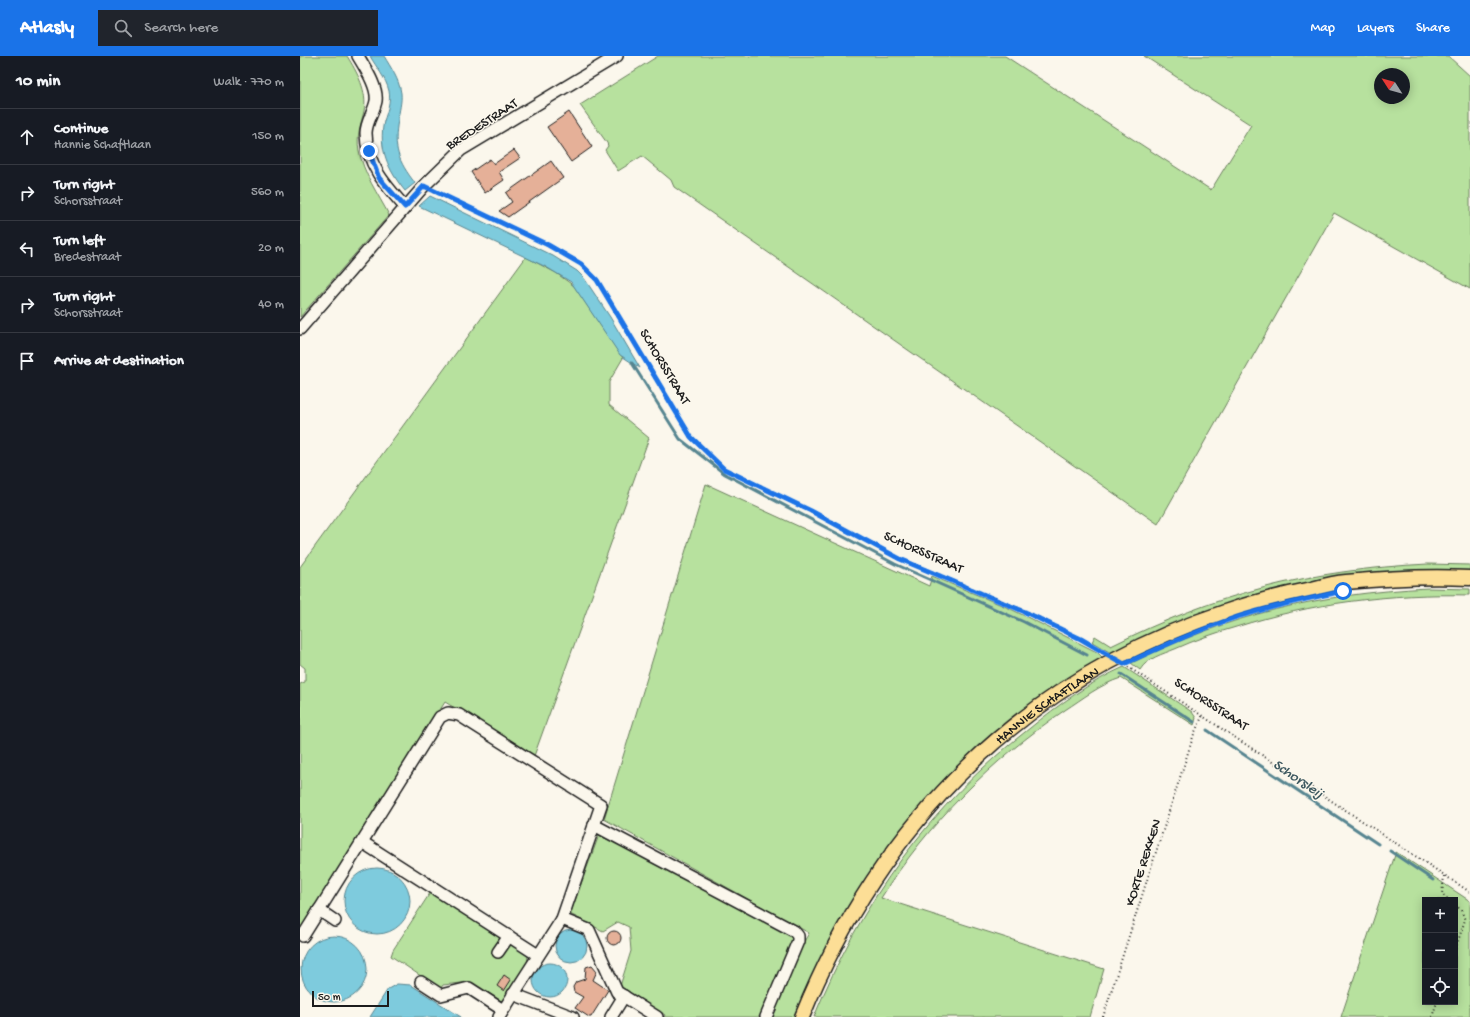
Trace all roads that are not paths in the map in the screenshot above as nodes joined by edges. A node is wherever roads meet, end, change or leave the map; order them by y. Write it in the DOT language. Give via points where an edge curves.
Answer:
graph roads {
  1 [pos="358,56"];
  2 [pos="618,56"];
  3 [pos="405,207"];
  4 [pos="300,329"];
  5 [pos="1470,578"];
  6 [pos="594,825"];
  7 [pos="362,842"];
  8 [pos="319,910"];
  9 [pos="562,919"];
  10 [pos="335,921"];
  11 [pos="302,936"];
  12 [pos="510,936"];
  13 [pos="498,952"];
  14 [pos="538,955"];
  15 [pos="421,982"];
  16 [pos="513,994"];
  17 [pos="624,996"];
  18 [pos="501,1013"];
  19 [pos="573,1017"];
  20 [pos="611,1017"];
  21 [pos="657,1017"];
  22 [pos="766,1017"];
  23 [pos="802,1017"];
  1 -- 3 [label="street" via="374,86 376,100 366,132 369,151 379,178"];
  2 -- 3 [label="street, BREDESTRAAT" via="461,150"];
  3 -- 4 [label="street, BREDESTRAAT"];
  5 -- 23 [label="main road, HANNIE SCHAFTLAAN" via="1344,582 1262,599 1151,640 1053,696 1015,724 930,804 883,863 830,954"];
  6 -- 7 [label="street" via="601,805 459,715 448,713 440,717"];
  6 -- 9 [label="street"];
  6 -- 22 [label="street" via="794,931 798,941"];
  7 -- 8 [label="street"];
  7 -- 12 [label="street"];
  8 -- 10 [label="street"];
  8 -- 11 [label="street"];
  9 -- 14 [label="street"];
  9 -- 17 [label="street" via="589,930 617,992"];
  12 -- 13 [label="street"];
  12 -- 14 [label="street"];
  14 -- 16 [label="street"];
  15 -- 18 [label="street" via="441,994 469,988"];
  16 -- 18 [label="street"];
  16 -- 19 [label="street"];
  17 -- 20 [label="street"];
  17 -- 21 [label="street"];
}
